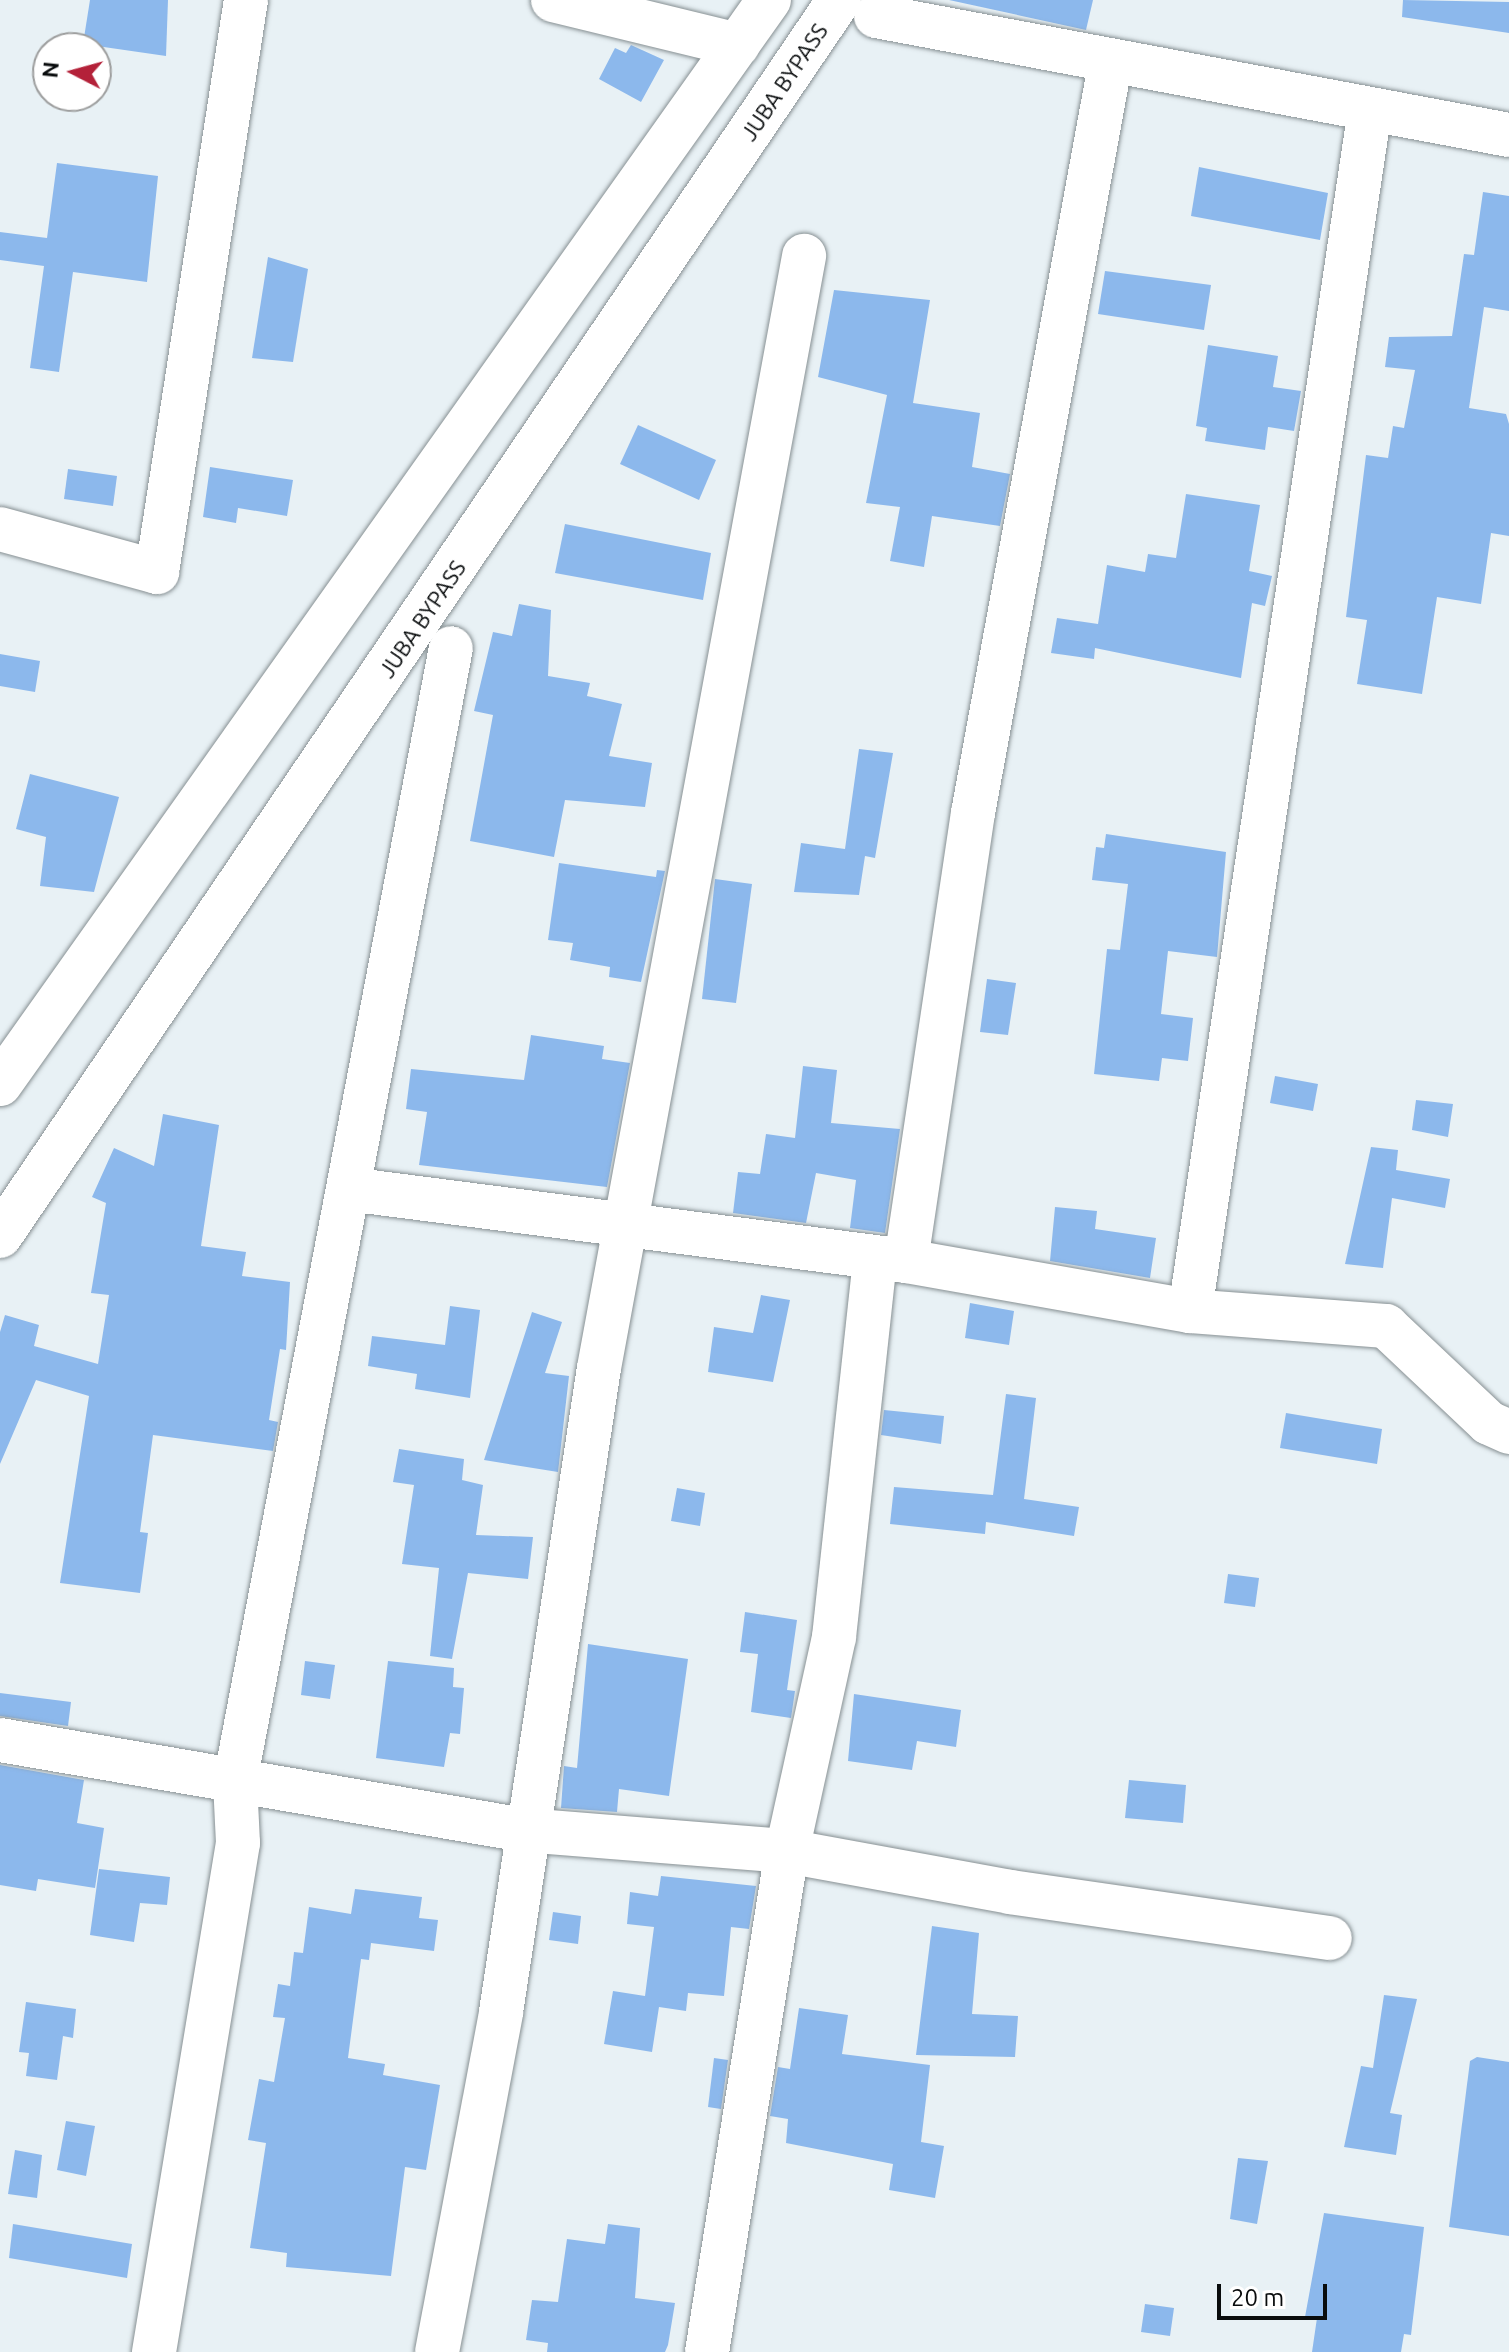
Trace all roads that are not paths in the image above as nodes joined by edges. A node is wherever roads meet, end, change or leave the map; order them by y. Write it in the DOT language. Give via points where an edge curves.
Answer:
graph roads {
  1 [pos="246,0"];
  2 [pos="553,0"];
  3 [pos="769,0"];
  4 [pos="858,8"];
  5 [pos="738,45"];
  6 [pos="1110,65"];
  7 [pos="1370,109"];
  8 [pos="1509,135"];
  9 [pos="804,256"];
  10 [pos="0,529"];
  11 [pos="451,648"];
  12 [pos="0,1084"];
  13 [pos="348,1189"];
  14 [pos="626,1230"];
  15 [pos="0,1236"];
  16 [pos="890,1260"];
  17 [pos="1190,1311"];
  18 [pos="1502,1425"];
  19 [pos="0,1740"];
  20 [pos="235,1782"];
  21 [pos="524,1830"];
  22 [pos="787,1851"];
  23 [pos="1330,1938"];
  24 [pos="154,2352"];
  25 [pos="437,2352"];
  26 [pos="707,2352"];
  1 -- 10 [label="street" via="157,572"];
  2 -- 5 [label="street"];
  3 -- 5 [label="street"];
  4 -- 6 [label="street"];
  4 -- 15 [label="street, JUBA BYPASS"];
  5 -- 12 [label="street"];
  6 -- 7 [label="street"];
  6 -- 16 [label="street"];
  7 -- 8 [label="street"];
  7 -- 17 [label="street"];
  9 -- 14 [label="street"];
  11 -- 13 [label="street"];
  13 -- 14 [label="street"];
  13 -- 20 [label="street"];
  14 -- 16 [label="street"];
  14 -- 21 [label="street"];
  16 -- 17 [label="street"];
  16 -- 22 [label="street" via="834,1637"];
  17 -- 18 [label="street" via="1386,1326"];
  19 -- 20 [label="street"];
  20 -- 21 [label="street"];
  20 -- 24 [label="street" via="238,1843"];
  21 -- 22 [label="street"];
  21 -- 25 [label="street" via="501,2012"];
  22 -- 23 [label="street" via="1010,1892"];
  22 -- 26 [label="street"];
}
